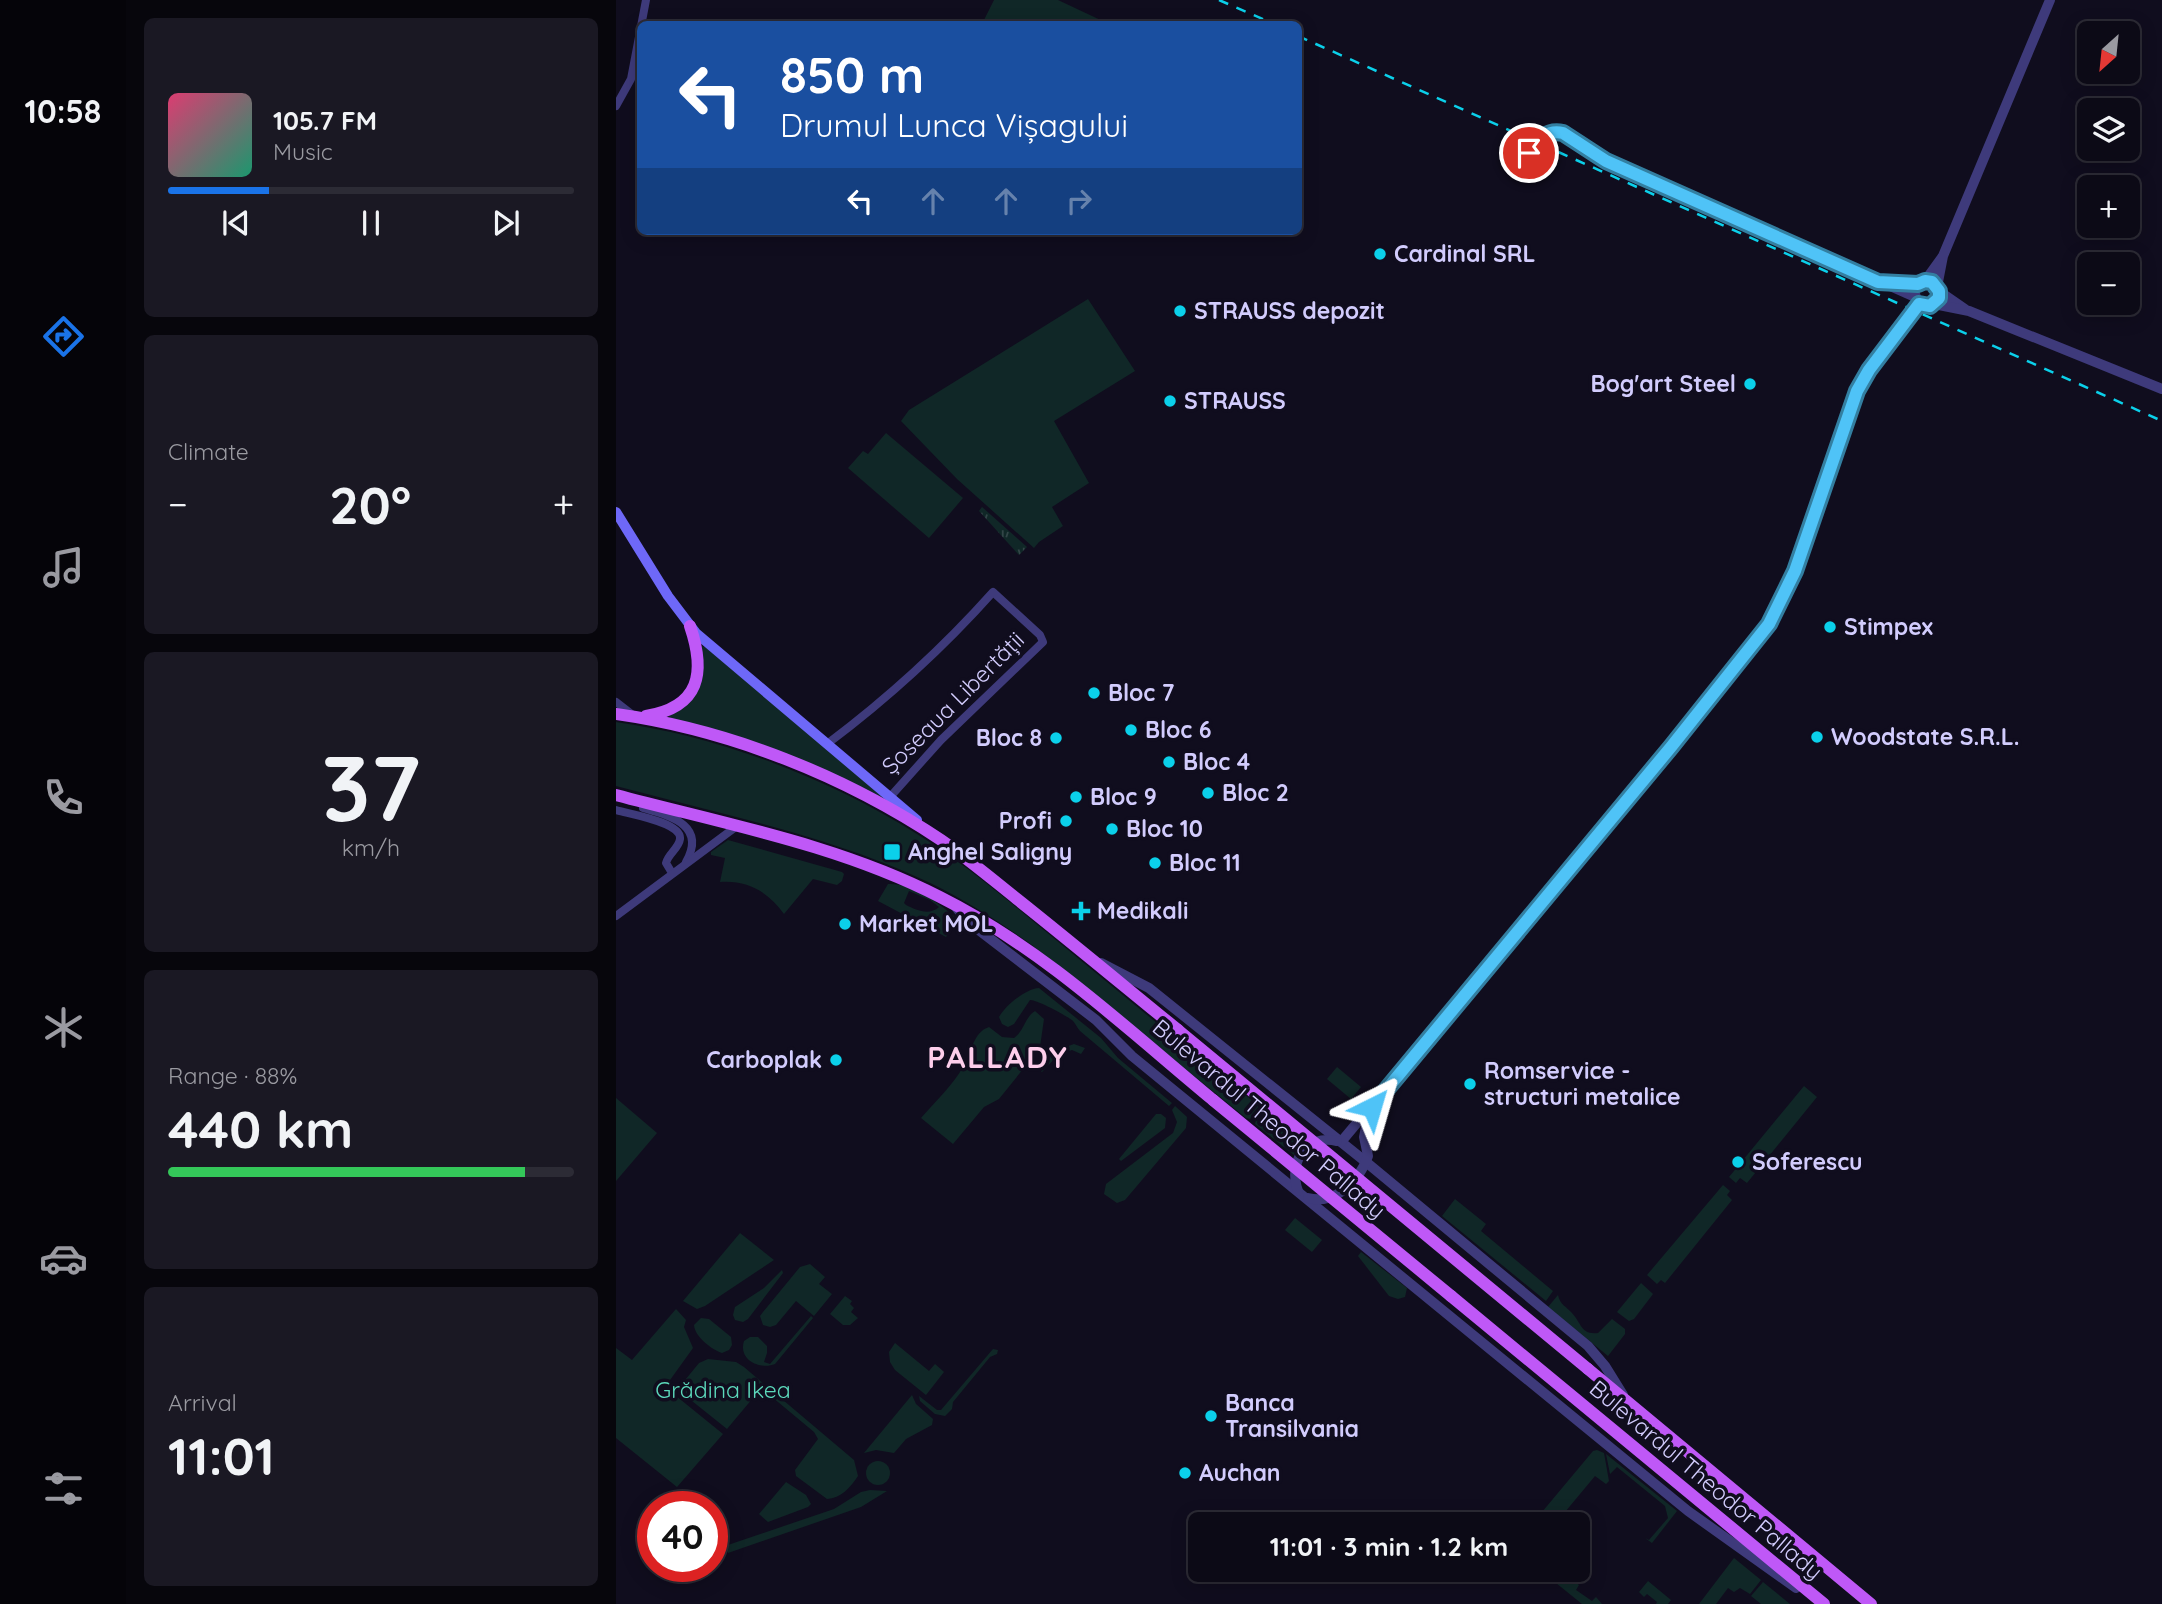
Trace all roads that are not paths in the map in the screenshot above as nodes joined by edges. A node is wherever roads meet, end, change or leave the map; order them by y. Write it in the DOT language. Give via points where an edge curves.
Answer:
graph roads {
  1 [pos="646,0"];
  2 [pos="2050,0"];
  3 [pos="642,21"];
  4 [pos="637,47"];
  5 [pos="617,100"];
  6 [pos="1521,167"];
  7 [pos="1943,256"];
  8 [pos="1878,282"];
  9 [pos="1922,283"];
  10 [pos="1938,289"];
  11 [pos="1917,301"];
  12 [pos="1934,304"];
  13 [pos="1969,311"];
  14 [pos="2162,389"];
  15 [pos="616,512"];
  16 [pos="690,626"];
  17 [pos="616,702"];
  18 [pos="616,714"];
  19 [pos="636,718"];
  20 [pos="827,744"];
  21 [pos="619,795"];
  22 [pos="890,797"];
  23 [pos="616,810"];
  24 [pos="737,827"];
  25 [pos="942,841"];
  26 [pos="684,864"];
  27 [pos="672,873"];
  28 [pos="952,903"];
  29 [pos="616,916"];
  30 [pos="1089,957"];
  31 [pos="1370,1110"];
  32 [pos="1337,1139"];
  33 [pos="1366,1162"];
  34 [pos="1301,1194"];
  35 [pos="1625,1399"];
  36 [pos="1823,1604"];
  37 [pos="1871,1604"];
  1 -- 3 [label="street"];
  2 -- 7 [label="street"];
  4 -- 5 [label="street" via="631,79"];
  6 -- 8 [label="street" via="1542,137 1563,133 1606,161"];
  7 -- 9 [label="street"];
  7 -- 10 [label="street"];
  8 -- 9 [label="street"];
  8 -- 11 [label="street"];
  9 -- 10 [label="street" via="1932,282"];
  9 -- 11 [label="street" via="1914,290"];
  10 -- 12 [label="street"];
  10 -- 13 [label="street"];
  11 -- 12 [label="street"];
  11 -- 31 [label="street" via="1857,391 1795,571 1769,624"];
  12 -- 13 [label="street"];
  13 -- 14 [label="street"];
  15 -- 16 [label="main road, Șoseaua Libertății"];
  16 -- 19 [label="main road" via="699,664 694,689 674,708"];
  16 -- 20 [label="main road, Șoseaua Libertății"];
  17 -- 19 [label="street"];
  18 -- 19 [label="main road, Bulevardul Theodor Pallady"];
  19 -- 25 [label="main road, Bulevardul Theodor Pallady" via="712,735 814,771 875,800"];
  20 -- 22 [label="main road, Șoseaua Libertății"];
  20 -- 22 [label="street, Șoseaua Libertății" via="934,654 993,592 1043,642 941,740"];
  21 -- 24 [label="main road, Bulevardul Theodor Pallady"];
  21 -- 26 [label="street" via="685,826 692,846"];
  22 -- 25 [label="main road, Șoseaua Libertății"];
  23 -- 27 [label="street" via="677,830 679,841 666,863"];
  24 -- 26 [label="street"];
  24 -- 28 [label="main road, Bulevardul Theodor Pallady" via="850,859"];
  25 -- 30 [label="main road, Bulevardul Theodor Pallady"];
  26 -- 27 [label="street"];
  27 -- 29 [label="street"];
  28 -- 34 [label="street" via="967,921 1096,1020 1125,1050"];
  28 -- 36 [label="main road, Bulevardul Theodor Pallady, bridge" via="1023,947 1179,1072"];
  30 -- 32 [label="street, Bulevardul Theodor Pallady" via="1149,988"];
  30 -- 35 [label="main road, Bulevardul Theodor Pallady, bridge"];
  31 -- 32 [label="street"];
  31 -- 33 [label="street" via="1364,1132"];
  32 -- 33 [label="street, Bulevardul Theodor Pallady"];
  32 -- 34 [label="street" via="1320,1140 1302,1151 1294,1177"];
  33 -- 34 [label="street" via="1336,1196 1322,1200"];
  33 -- 35 [label="street, Bulevardul Theodor Pallady" via="1588,1346"];
  34 -- 36 [label="street" via="1688,1511"];
  35 -- 37 [label="main road, Bulevardul Theodor Pallady"];
}
